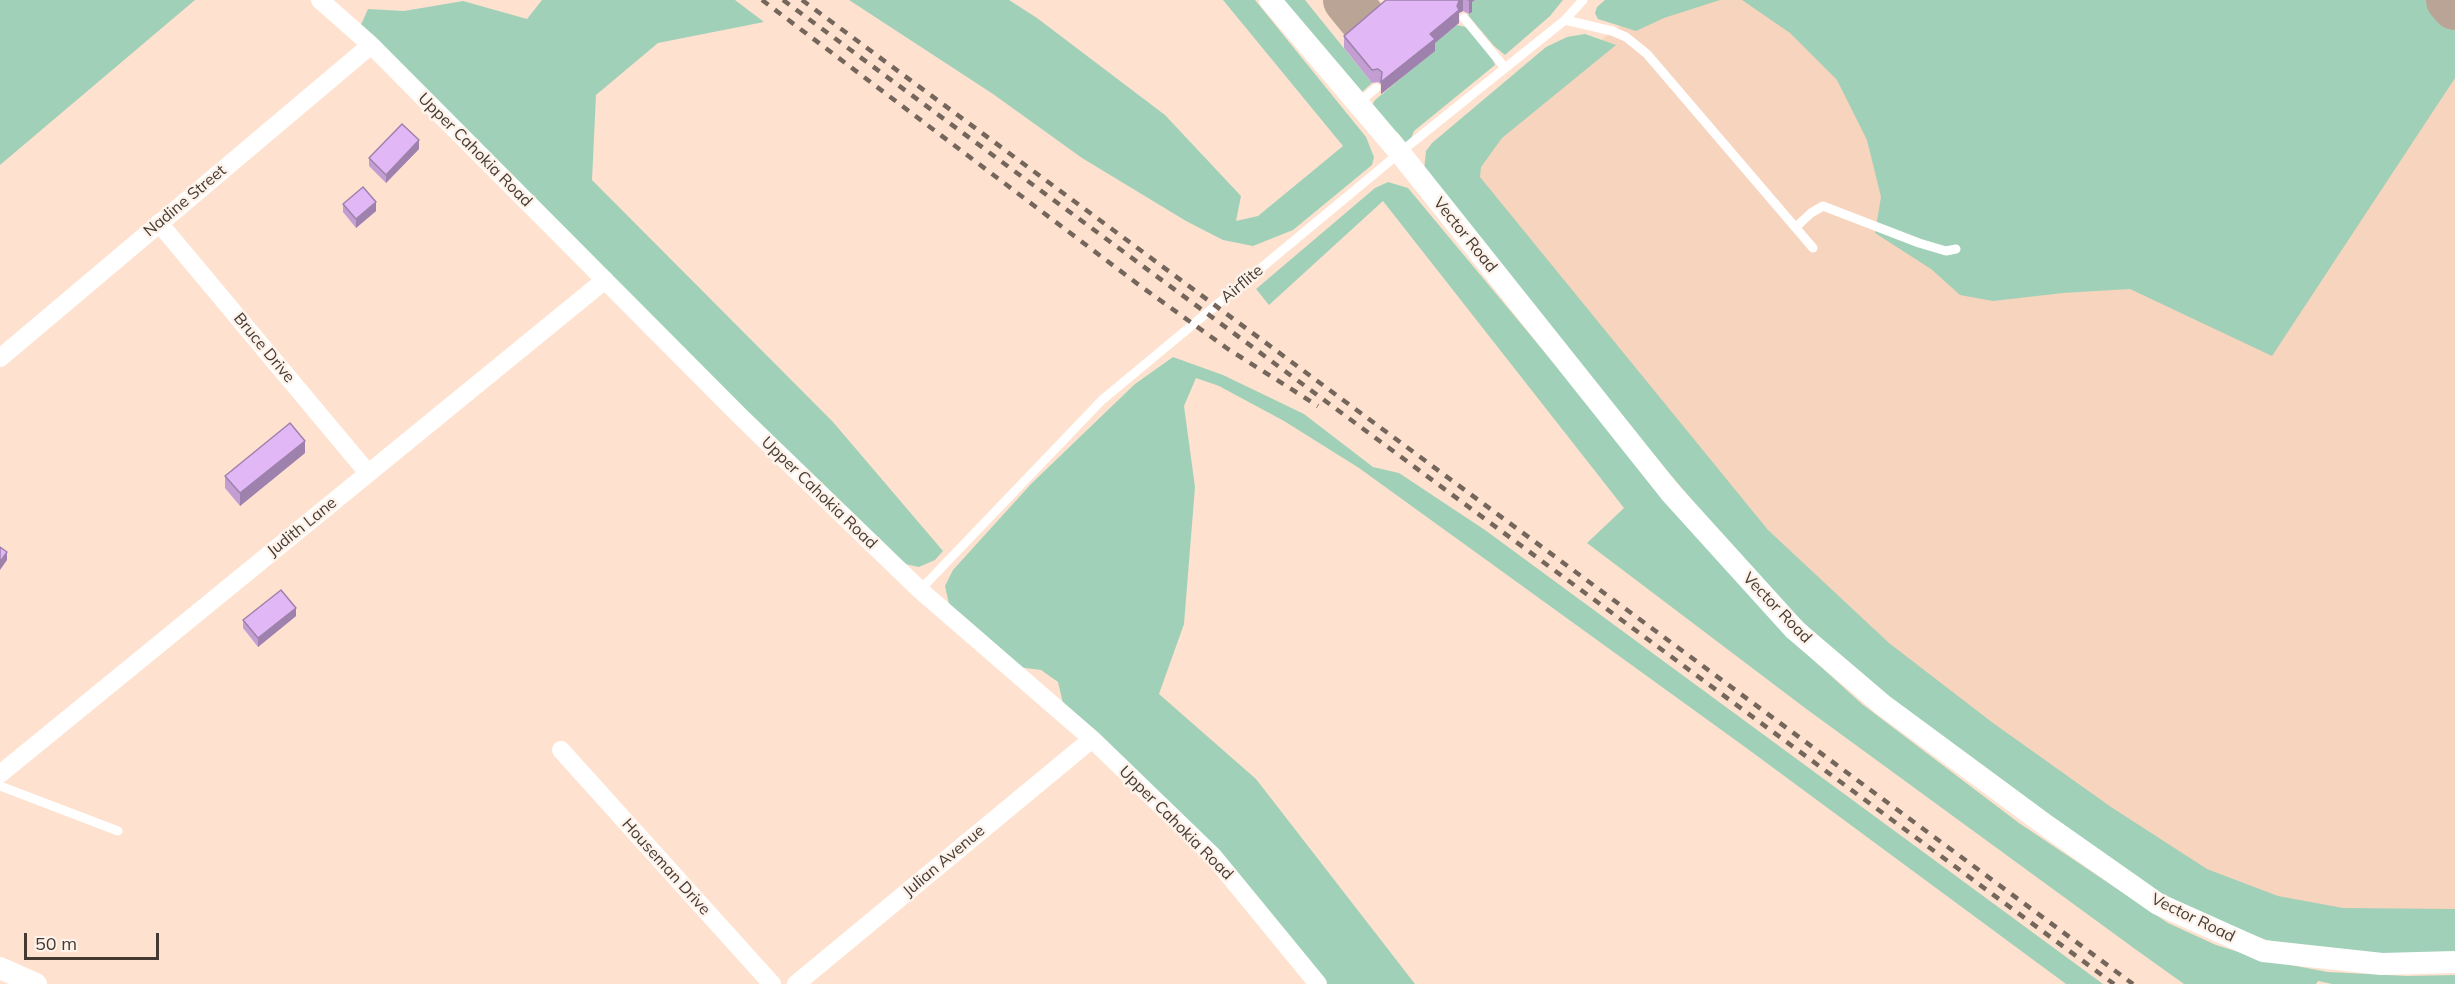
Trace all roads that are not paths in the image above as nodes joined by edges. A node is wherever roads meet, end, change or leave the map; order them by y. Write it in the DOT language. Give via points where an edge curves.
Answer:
graph roads {
  1 [pos="320,0"];
  2 [pos="1270,0"];
  3 [pos="1583,0"];
  4 [pos="1464,18"];
  5 [pos="1565,20"];
  6 [pos="371,45"];
  7 [pos="1505,68"];
  8 [pos="1376,88"];
  9 [pos="1358,103"];
  10 [pos="1400,153"];
  11 [pos="159,223"];
  12 [pos="1796,227"];
  13 [pos="1814,248"];
  14 [pos="1956,249"];
  15 [pos="605,280"];
  16 [pos="0,358"];
  17 [pos="368,473"];
  18 [pos="920,590"];
  19 [pos="1092,739"];
  20 [pos="561,750"];
  21 [pos="0,774"];
  22 [pos="0,786"];
  23 [pos="118,831"];
  24 [pos="2455,962"];
  25 [pos="0,968"];
  26 [pos="1313,982"];
  27 [pos="36,984"];
  28 [pos="772,984"];
  29 [pos="796,984"];
  1 -- 6 [label="street, Upper Cahokia Road"];
  2 -- 9 [label="street, Vector Road"];
  3 -- 5 [label="lane, Airflite"];
  4 -- 7 [label="lane"];
  5 -- 7 [label="lane, Airflite"];
  5 -- 12 [label="lane" via="1619,34 1647,54"];
  6 -- 11 [label="street, Nadine Street"];
  6 -- 15 [label="street, Upper Cahokia Road"];
  7 -- 10 [label="lane, Airflite"];
  8 -- 9 [label="lane"];
  9 -- 10 [label="street, Vector Road"];
  10 -- 18 [label="lane, Airflite" via="1102,400"];
  10 -- 24 [label="street, Vector Road" via="1670,492 1795,630 1883,705 2047,826 2169,909 2264,951 2382,964"];
  11 -- 16 [label="street, Nadine Street"];
  11 -- 17 [label="street, Bruce Drive"];
  12 -- 13 [label="lane"];
  12 -- 14 [label="lane" via="1823,206 1919,243"];
  15 -- 17 [label="street, Judith Lane"];
  15 -- 18 [label="street, Upper Cahokia Road"];
  17 -- 21 [label="street, Judith Lane"];
  18 -- 19 [label="street, Upper Cahokia Road"];
  19 -- 26 [label="street, Upper Cahokia Road" via="1213,856"];
  19 -- 29 [label="street, Julian Avenue"];
  20 -- 28 [label="street, Houseman Drive"];
  22 -- 23 [label="lane"];
  25 -- 27 [label="street"];
}
